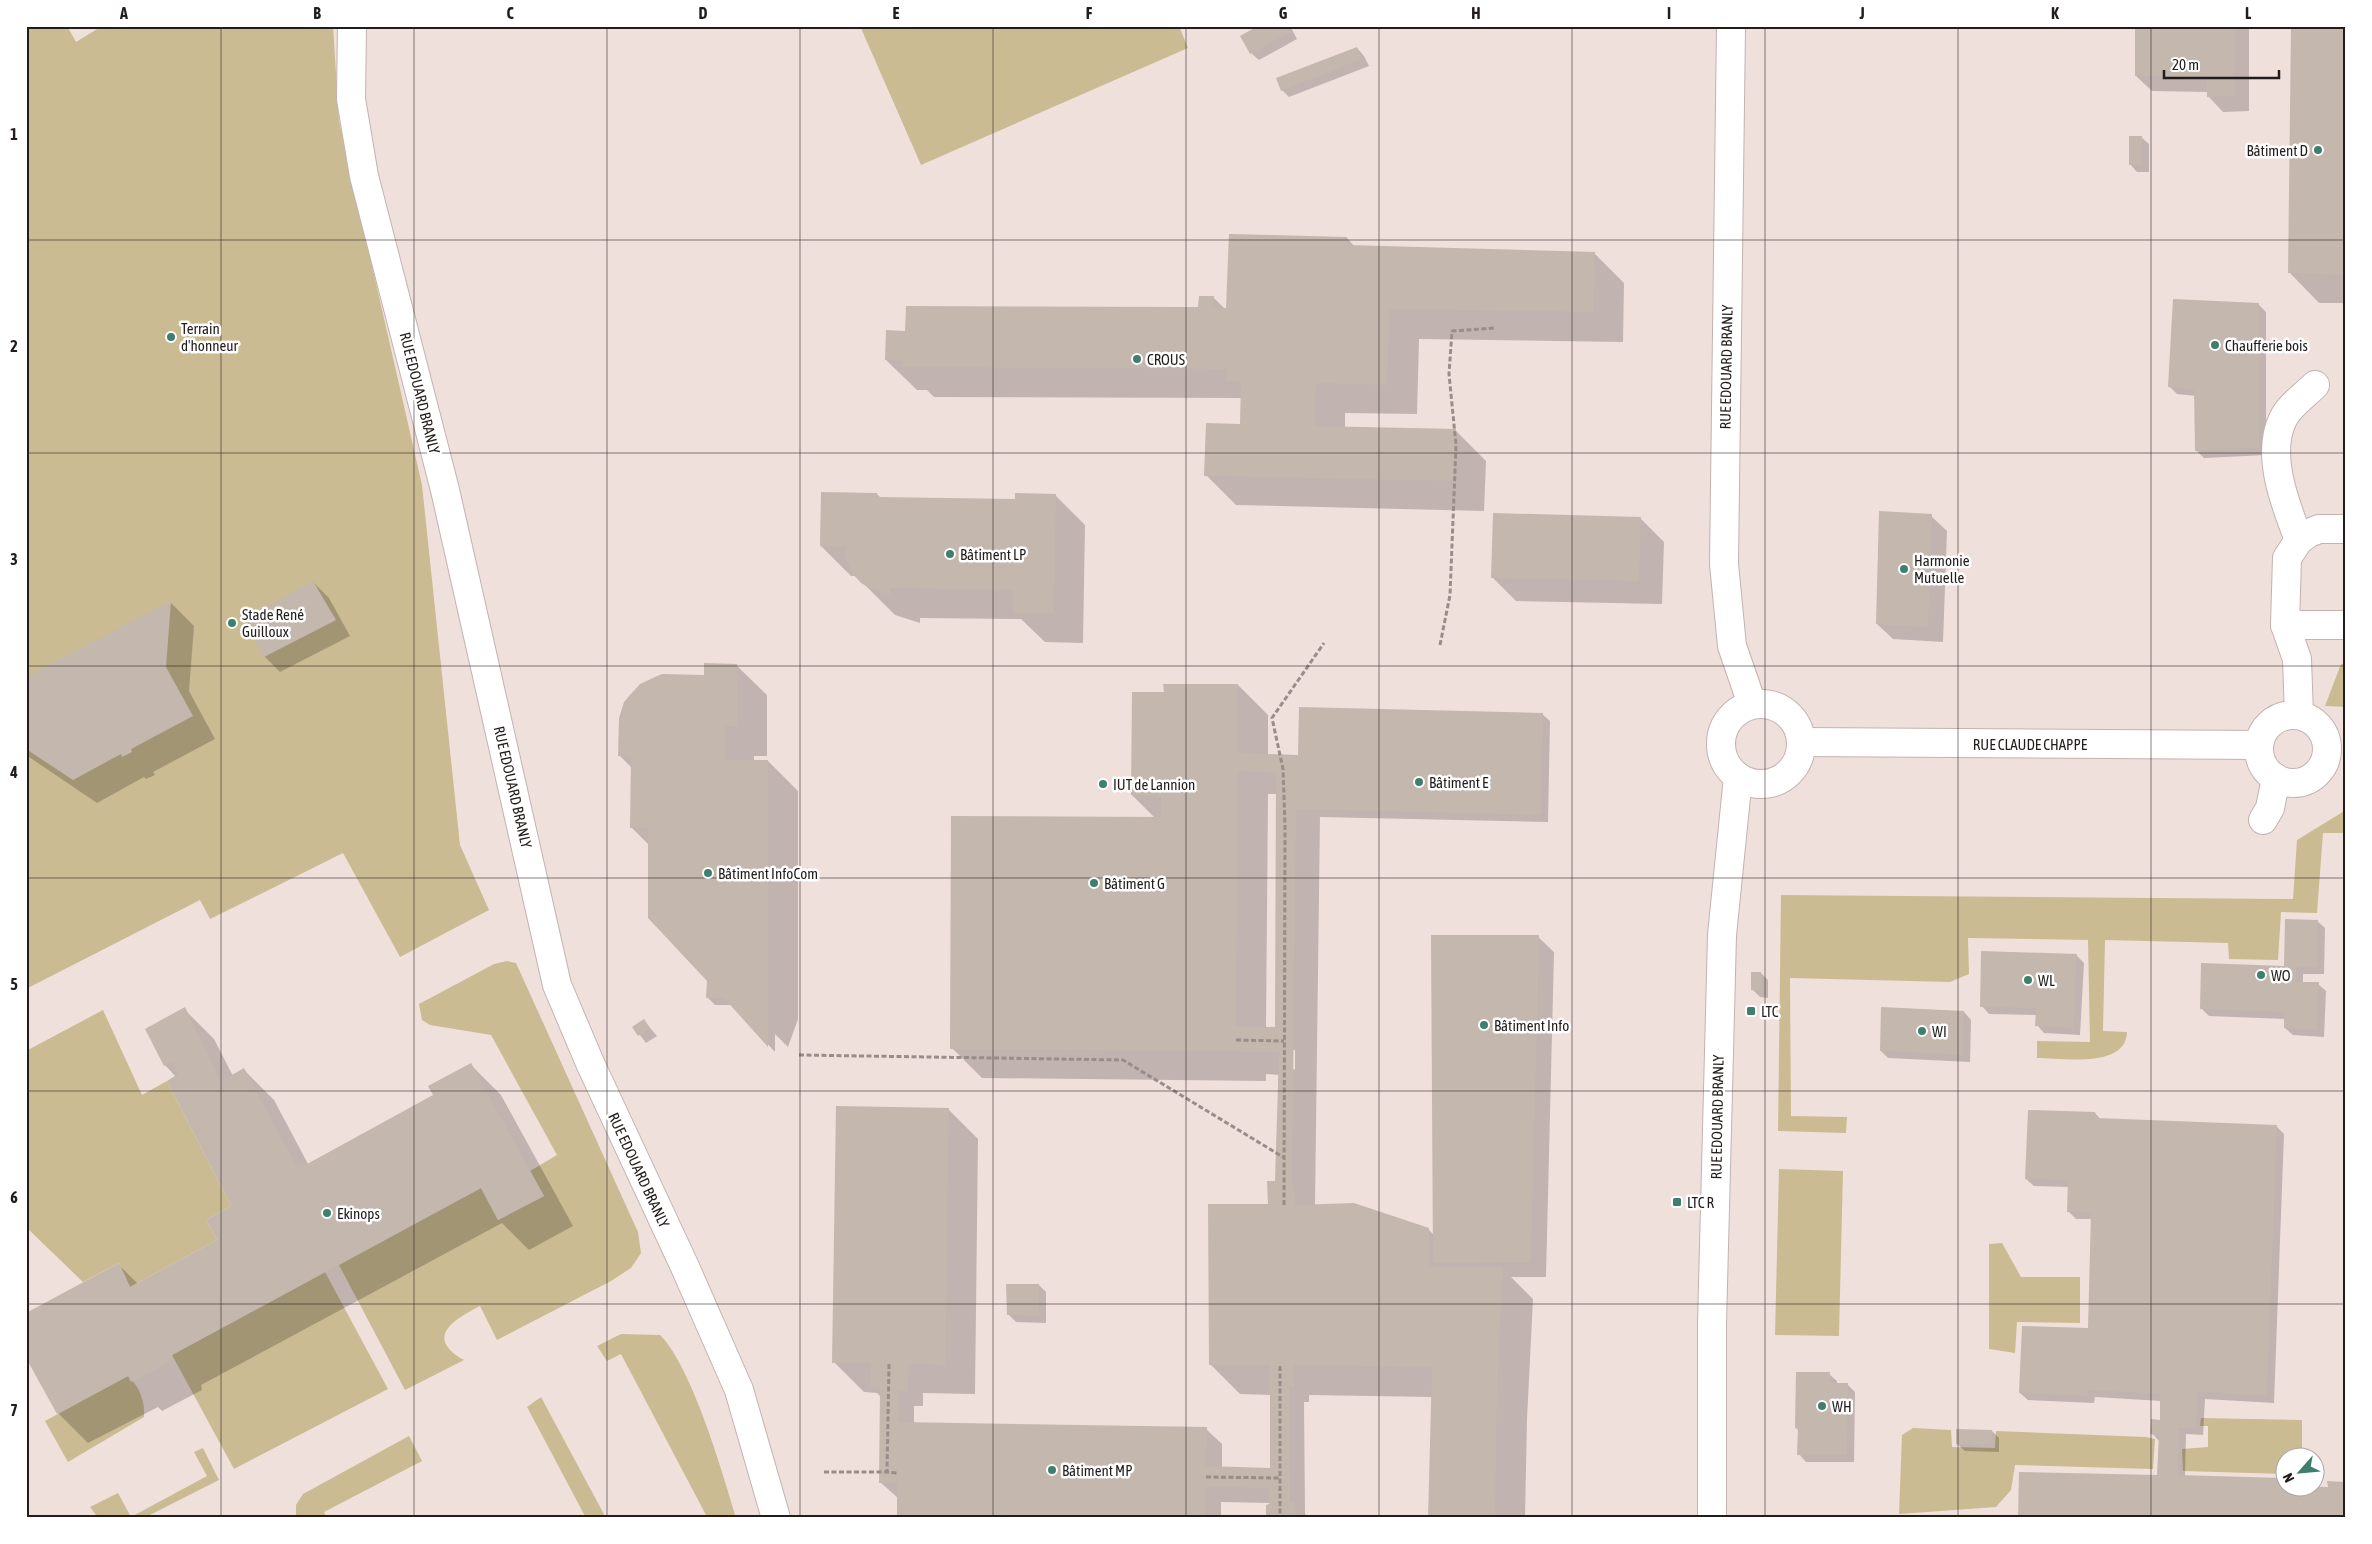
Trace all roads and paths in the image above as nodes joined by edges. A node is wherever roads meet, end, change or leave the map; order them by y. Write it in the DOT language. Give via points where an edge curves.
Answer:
graph roads {
  1 [pos="352,26"];
  2 [pos="1731,26"];
  3 [pos="1495,328"];
  4 [pos="2315,386"];
  5 [pos="2346,530"];
  6 [pos="2299,540"];
  7 [pos="2285,625"];
  8 [pos="2342,625"];
  9 [pos="1324,643"];
  10 [pos="1440,645"];
  11 [pos="1752,704"];
  12 [pos="2299,715"];
  13 [pos="1801,742"];
  14 [pos="2259,745"];
  15 [pos="2336,749"];
  16 [pos="1738,777"];
  17 [pos="2276,778"];
  18 [pos="2263,820"];
  19 [pos="1236,1040"];
  20 [pos="1284,1042"];
  21 [pos="799,1055"];
  22 [pos="1284,1157"];
  23 [pos="1284,1204"];
  24 [pos="889,1364"];
  25 [pos="1280,1366"];
  26 [pos="824,1472"];
  27 [pos="887,1472"];
  28 [pos="897,1473"];
  29 [pos="1206,1476"];
  30 [pos="1280,1478"];
  31 [pos="776,1518"];
  32 [pos="1280,1518"];
  33 [pos="1712,1518"];
  1 -- 31 [label="street, RUE EDOUARD BRANLY" via="351,99 364,176 444,490 557,986 739,1390"];
  2 -- 11 [label="street, RUE EDOUARD BRANLY" via="1724,564 1732,646"];
  3 -- 10 [label="path" via="1452,331 1449,374 1456,445 1450,595"];
  4 -- 6 [label="street" via="2289,409 2283,419 2276,448 2282,496"];
  5 -- 6 [label="street" via="2319,529"];
  6 -- 7 [label="street" via="2287,558"];
  7 -- 8 [label="street"];
  7 -- 12 [label="street" via="2298,659"];
  9 -- 20 [label="path" via="1272,718 1283,788"];
  11 -- 13 [label="street" via="1764,703 1786,711 1799,730"];
  11 -- 16 [label="street" via="1738,710 1727,721 1721,736 1721,752 1727,766"];
  12 -- 14 [label="street" via="2287,715 2266,726"];
  12 -- 15 [label="street" via="2310,719"];
  13 -- 14 [label="street, RUE CLAUDE CHAPPE"];
  13 -- 16 [label="street" via="1800,755 1786,776 1762,784"];
  14 -- 17 [label="street" via="2261,760"];
  15 -- 17 [label="street" via="2310,778 2287,782"];
  16 -- 33 [label="street, RUE EDOUARD BRANLY" via="1722,935 1712,1324"];
  17 -- 18 [label="street" via="2270,808"];
  19 -- 20 [label="path"];
  20 -- 22 [label="path"];
  21 -- 22 [label="path" via="1123,1060"];
  22 -- 23 [label="path"];
  24 -- 27 [label="path"];
  25 -- 30 [label="path"];
  26 -- 27 [label="path"];
  27 -- 28 [label="path"];
  29 -- 30 [label="path"];
  30 -- 32 [label="path"];
}
